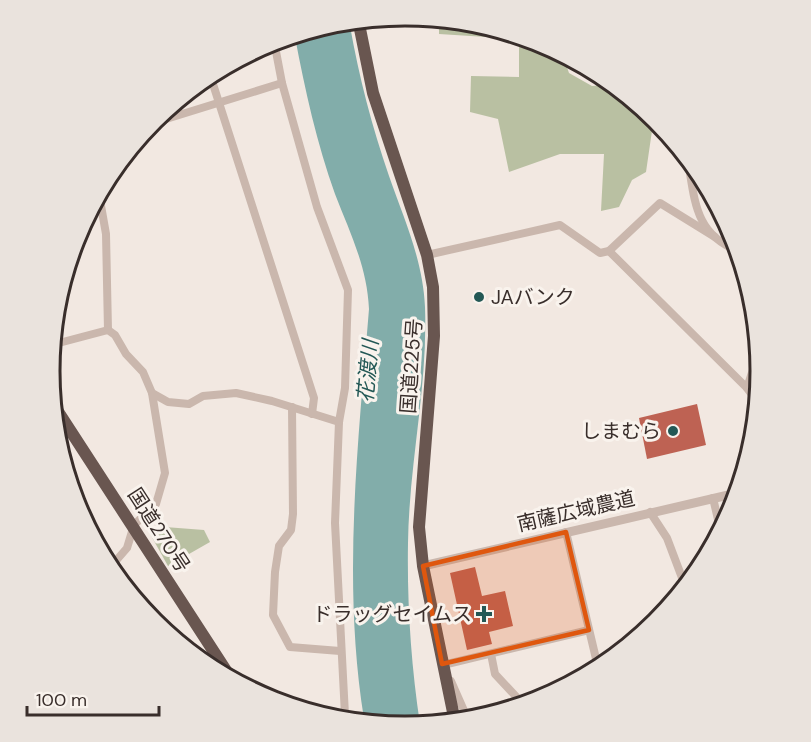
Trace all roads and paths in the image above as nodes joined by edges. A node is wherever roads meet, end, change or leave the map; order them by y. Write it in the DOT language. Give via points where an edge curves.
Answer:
graph roads {
  1 [pos="360,28"];
  2 [pos="276,51"];
  3 [pos="282,83"];
  4 [pos="213,85"];
  5 [pos="218,102"];
  6 [pos="172,117"];
  7 [pos="691,176"];
  8 [pos="101,207"];
  9 [pos="715,237"];
  10 [pos="727,244"];
  11 [pos="609,252"];
  12 [pos="428,255"];
  13 [pos="108,330"];
  14 [pos="62,342"];
  15 [pos="751,376"];
  16 [pos="747,388"];
  17 [pos="750,392"];
  18 [pos="152,393"];
  19 [pos="292,407"];
  20 [pos="312,414"];
  21 [pos="339,422"];
  22 [pos="67,434"];
  23 [pos="728,495"];
  24 [pos="713,498"];
  25 [pos="650,512"];
  26 [pos="718,518"];
  27 [pos="134,525"];
  28 [pos="566,532"];
  29 [pos="116,560"];
  30 [pos="423,566"];
  31 [pos="682,578"];
  32 [pos="589,630"];
  33 [pos="340,651"];
  34 [pos="491,654"];
  35 [pos="596,659"];
  36 [pos="221,662"];
  37 [pos="442,664"];
  38 [pos="517,698"];
  39 [pos="345,711"];
  40 [pos="464,712"];
  41 [pos="453,714"];
  1 -- 12 [label="highway, 国道225号" via="373,93"];
  2 -- 3 [label="street"];
  3 -- 5 [label="street"];
  3 -- 21 [label="street" via="317,207 348,290 345,388"];
  4 -- 5 [label="street"];
  5 -- 6 [label="street"];
  5 -- 20 [label="street" via="314,398"];
  7 -- 9 [label="street" via="699,218"];
  8 -- 13 [label="street" via="106,234"];
  9 -- 10 [label="street"];
  9 -- 11 [label="street" via="660,203"];
  11 -- 12 [label="street" via="600,253 560,225"];
  11 -- 16 [label="street"];
  12 -- 30 [label="highway, 国道225号" via="435,310 420,508"];
  13 -- 14 [label="street"];
  13 -- 18 [label="street" via="143,372"];
  15 -- 16 [label="street"];
  16 -- 17 [label="street"];
  18 -- 19 [label="street" via="168,402 189,404 203,396 236,393"];
  18 -- 27 [label="street" via="165,473 156,504"];
  19 -- 20 [label="street"];
  19 -- 33 [label="street" via="293,514 291,530 279,546 273,615 290,647"];
  20 -- 21 [label="street"];
  21 -- 33 [label="street" via="335,522"];
  22 -- 27 [label="highway, 国道270号"];
  23 -- 24 [label="street, 南薩広域農道"];
  24 -- 25 [label="street, 南薩広域農道"];
  24 -- 26 [label="street"];
  25 -- 28 [label="street, 南薩広域農道"];
  25 -- 31 [label="street" via="667,538"];
  27 -- 29 [label="street" via="127,548"];
  27 -- 36 [label="highway, 国道270号"];
  28 -- 30 [label="street, 南薩広域農道"];
  28 -- 32 [label="street"];
  30 -- 37 [label="highway, 国道225号"];
  32 -- 34 [label="street"];
  32 -- 35 [label="street"];
  33 -- 39 [label="street"];
  34 -- 37 [label="street"];
  34 -- 38 [label="street" via="495,674"];
  37 -- 40 [label="street"];
  37 -- 41 [label="highway, 国道225号"];
}
